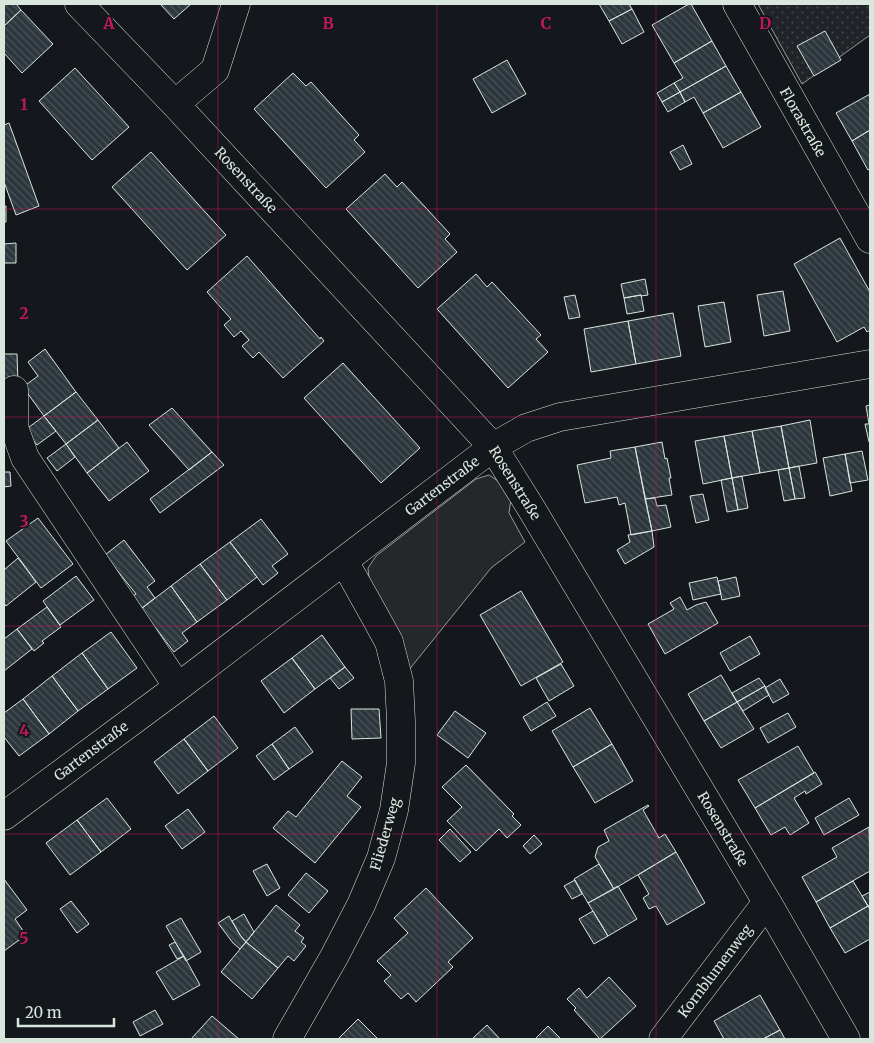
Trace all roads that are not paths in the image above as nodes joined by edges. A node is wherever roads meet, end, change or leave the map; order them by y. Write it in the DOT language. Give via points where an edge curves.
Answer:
graph roads {
  1 [pos="79,4"];
  2 [pos="236,4"];
  3 [pos="737,4"];
  4 [pos="175,104"];
  5 [pos="870,240"];
  6 [pos="870,364"];
  7 [pos="14,390"];
  8 [pos="493,447"];
  9 [pos="344,561"];
  10 [pos="178,687"];
  11 [pos="4,816"];
  12 [pos="767,902"];
  13 [pos="287,1039"];
  14 [pos="663,1039"];
  15 [pos="846,1039"];
  1 -- 4 [label="street, Rosenstraße"];
  2 -- 4 [label="street" via="216,70"];
  3 -- 5 [label="street, Florastraße"];
  4 -- 8 [label="street, Rosenstraße"];
  6 -- 8 [label="street, Gartenstraße" via="560,417 526,428"];
  7 -- 10 [label="street" via="14,427 25,458"];
  8 -- 9 [label="street, Gartenstraße"];
  8 -- 12 [label="street, Rosenstraße"];
  9 -- 10 [label="street, Gartenstraße"];
  9 -- 13 [label="street, Fliederweg" via="389,642 398,682 401,763 394,810 381,858 362,905"];
  10 -- 11 [label="street, Gartenstraße"];
  12 -- 14 [label="street, Kornblumenweg"];
  12 -- 15 [label="street, Rosenstraße"];
}
